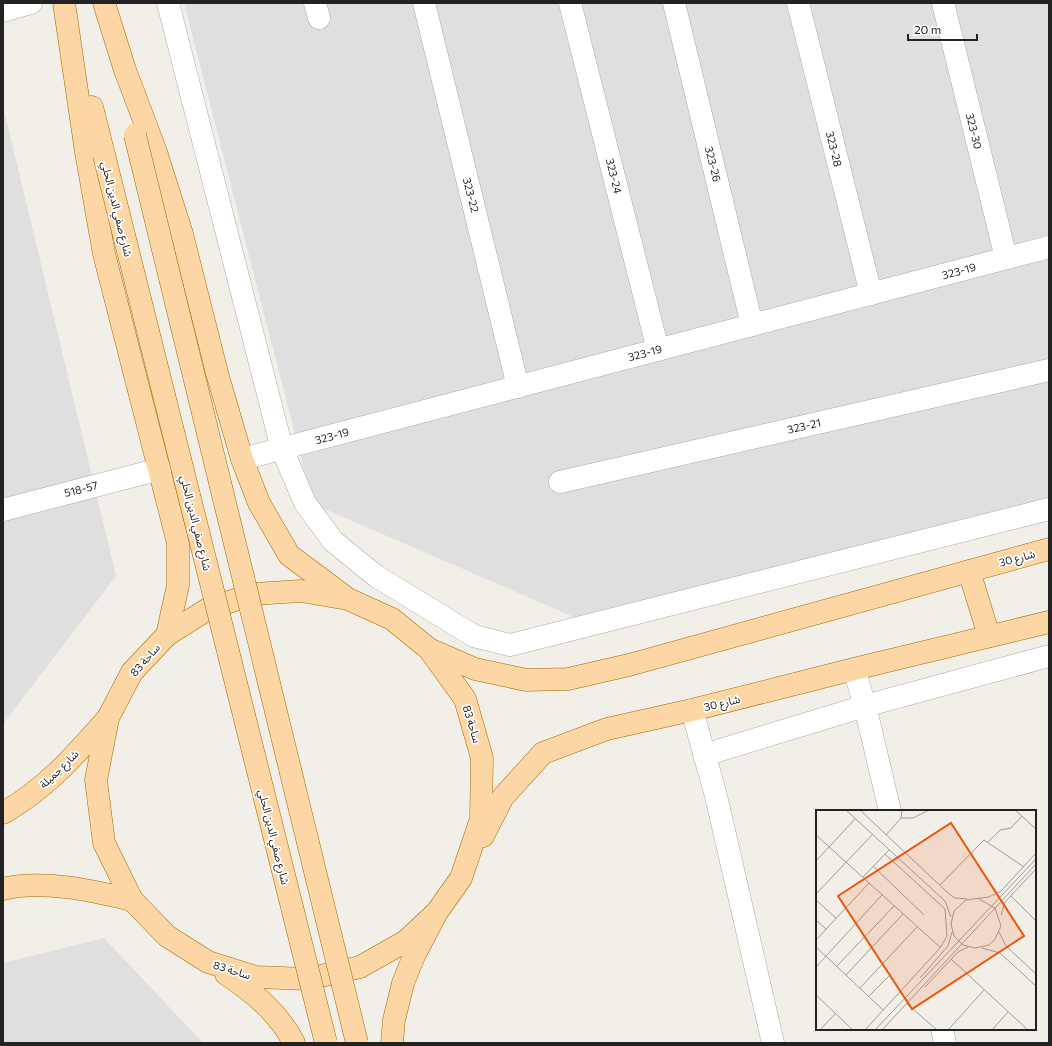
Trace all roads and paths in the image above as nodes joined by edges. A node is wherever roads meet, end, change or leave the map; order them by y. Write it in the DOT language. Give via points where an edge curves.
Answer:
graph roads {
  1 [pos="31,3"];
  2 [pos="65,3"];
  3 [pos="103,3"];
  4 [pos="168,3"];
  5 [pos="424,3"];
  6 [pos="570,3"];
  7 [pos="674,3"];
  8 [pos="798,3"];
  9 [pos="943,3"];
  10 [pos="3,11"];
  11 [pos="1049,247"];
  12 [pos="1006,258"];
  13 [pos="871,294"];
  14 [pos="752,325"];
  15 [pos="658,350"];
  16 [pos="1049,370"];
  17 [pos="518,387"];
  18 [pos="282,449"];
  19 [pos="242,459"];
  20 [pos="160,469"];
  21 [pos="560,482"];
  22 [pos="1049,509"];
  23 [pos="3,510"];
  24 [pos="1049,549"];
  25 [pos="970,571"];
  26 [pos="348,599"];
  27 [pos="1049,622"];
  28 [pos="167,635"];
  29 [pos="989,636"];
  30 [pos="429,649"];
  31 [pos="1049,656"];
  32 [pos="854,669"];
  33 [pos="865,706"];
  34 [pos="692,710"];
  35 [pos="108,718"];
  36 [pos="704,755"];
  37 [pos="890,810"];
  38 [pos="3,813"];
  39 [pos="461,878"];
  40 [pos="3,889"];
  41 [pos="132,900"];
  42 [pos="437,912"];
  43 [pos="208,962"];
  44 [pos="942,1030"];
  45 [pos="294,1043"];
  46 [pos="326,1043"];
  47 [pos="358,1043"];
  48 [pos="392,1043"];
  49 [pos="773,1043"];
  50 [pos="945,1043"];
  1 -- 10 [label="street"];
  2 -- 20 [label="main road" via="86,152 104,254"];
  2 -- 46 [label="main road, شارع صفي الدين الحلي, bridge"];
  3 -- 19 [label="main road" via="182,234"];
  3 -- 47 [label="main road, bridge"];
  4 -- 18 [label="street"];
  5 -- 17 [label="street, 323-22"];
  6 -- 15 [label="street, 323-24"];
  7 -- 14 [label="street, 323-26"];
  8 -- 13 [label="street, 323-28"];
  9 -- 12 [label="street, 323-30"];
  11 -- 12 [label="street, 323-19"];
  12 -- 13 [label="street, 323-19"];
  13 -- 14 [label="street, 323-19"];
  14 -- 15 [label="street, 323-19"];
  15 -- 17 [label="street, 323-19"];
  16 -- 21 [label="street, 323-21"];
  17 -- 18 [label="street, 323-19"];
  18 -- 19 [label="street, 323-19"];
  18 -- 22 [label="street" via="305,503 333,541 376,576 474,636 510,645"];
  19 -- 26 [label="main road" via="259,503 289,555"];
  20 -- 23 [label="street, 518-57"];
  20 -- 28 [label="main road" via="178,543 178,585"];
  24 -- 25 [label="main road, شارع 30"];
  25 -- 29 [label="main road"];
  25 -- 30 [label="main road, شارع 30" via="629,665 568,679 526,680 475,669"];
  26 -- 28 [label="main road, ساحة 83" via="301,590 253,594 208,609"];
  26 -- 30 [label="main road, ساحة 83" via="392,619"];
  27 -- 29 [label="main road, شارع 30"];
  28 -- 35 [label="main road, ساحة 83" via="132,672"];
  29 -- 32 [label="main road, شارع 30"];
  30 -- 39 [label="main road, ساحة 83" via="465,699 482,758 481,819"];
  31 -- 33 [label="street"];
  32 -- 33 [label="street"];
  32 -- 34 [label="main road, شارع 30"];
  33 -- 36 [label="street"];
  33 -- 37 [label="street"];
  34 -- 36 [label="street"];
  34 -- 39 [label="main road, شارع 30" via="607,729 543,753 503,797"];
  35 -- 38 [label="main road, شارع جميلة" via="46,784"];
  35 -- 41 [label="main road, ساحة 83" via="96,780 104,843"];
  36 -- 49 [label="street" via="716,796"];
  39 -- 42 [label="main road, ساحة 83"];
  40 -- 41 [label="main road" via="66,887"];
  41 -- 43 [label="main road, ساحة 83" via="167,936"];
  42 -- 43 [label="main road, ساحة 83" via="406,941 360,966 308,979 256,977"];
  42 -- 48 [label="main road" via="403,983 394,1020"];
  43 -- 45 [label="main road" via="245,986 278,1016"];
  44 -- 50 [label="street"];
}
